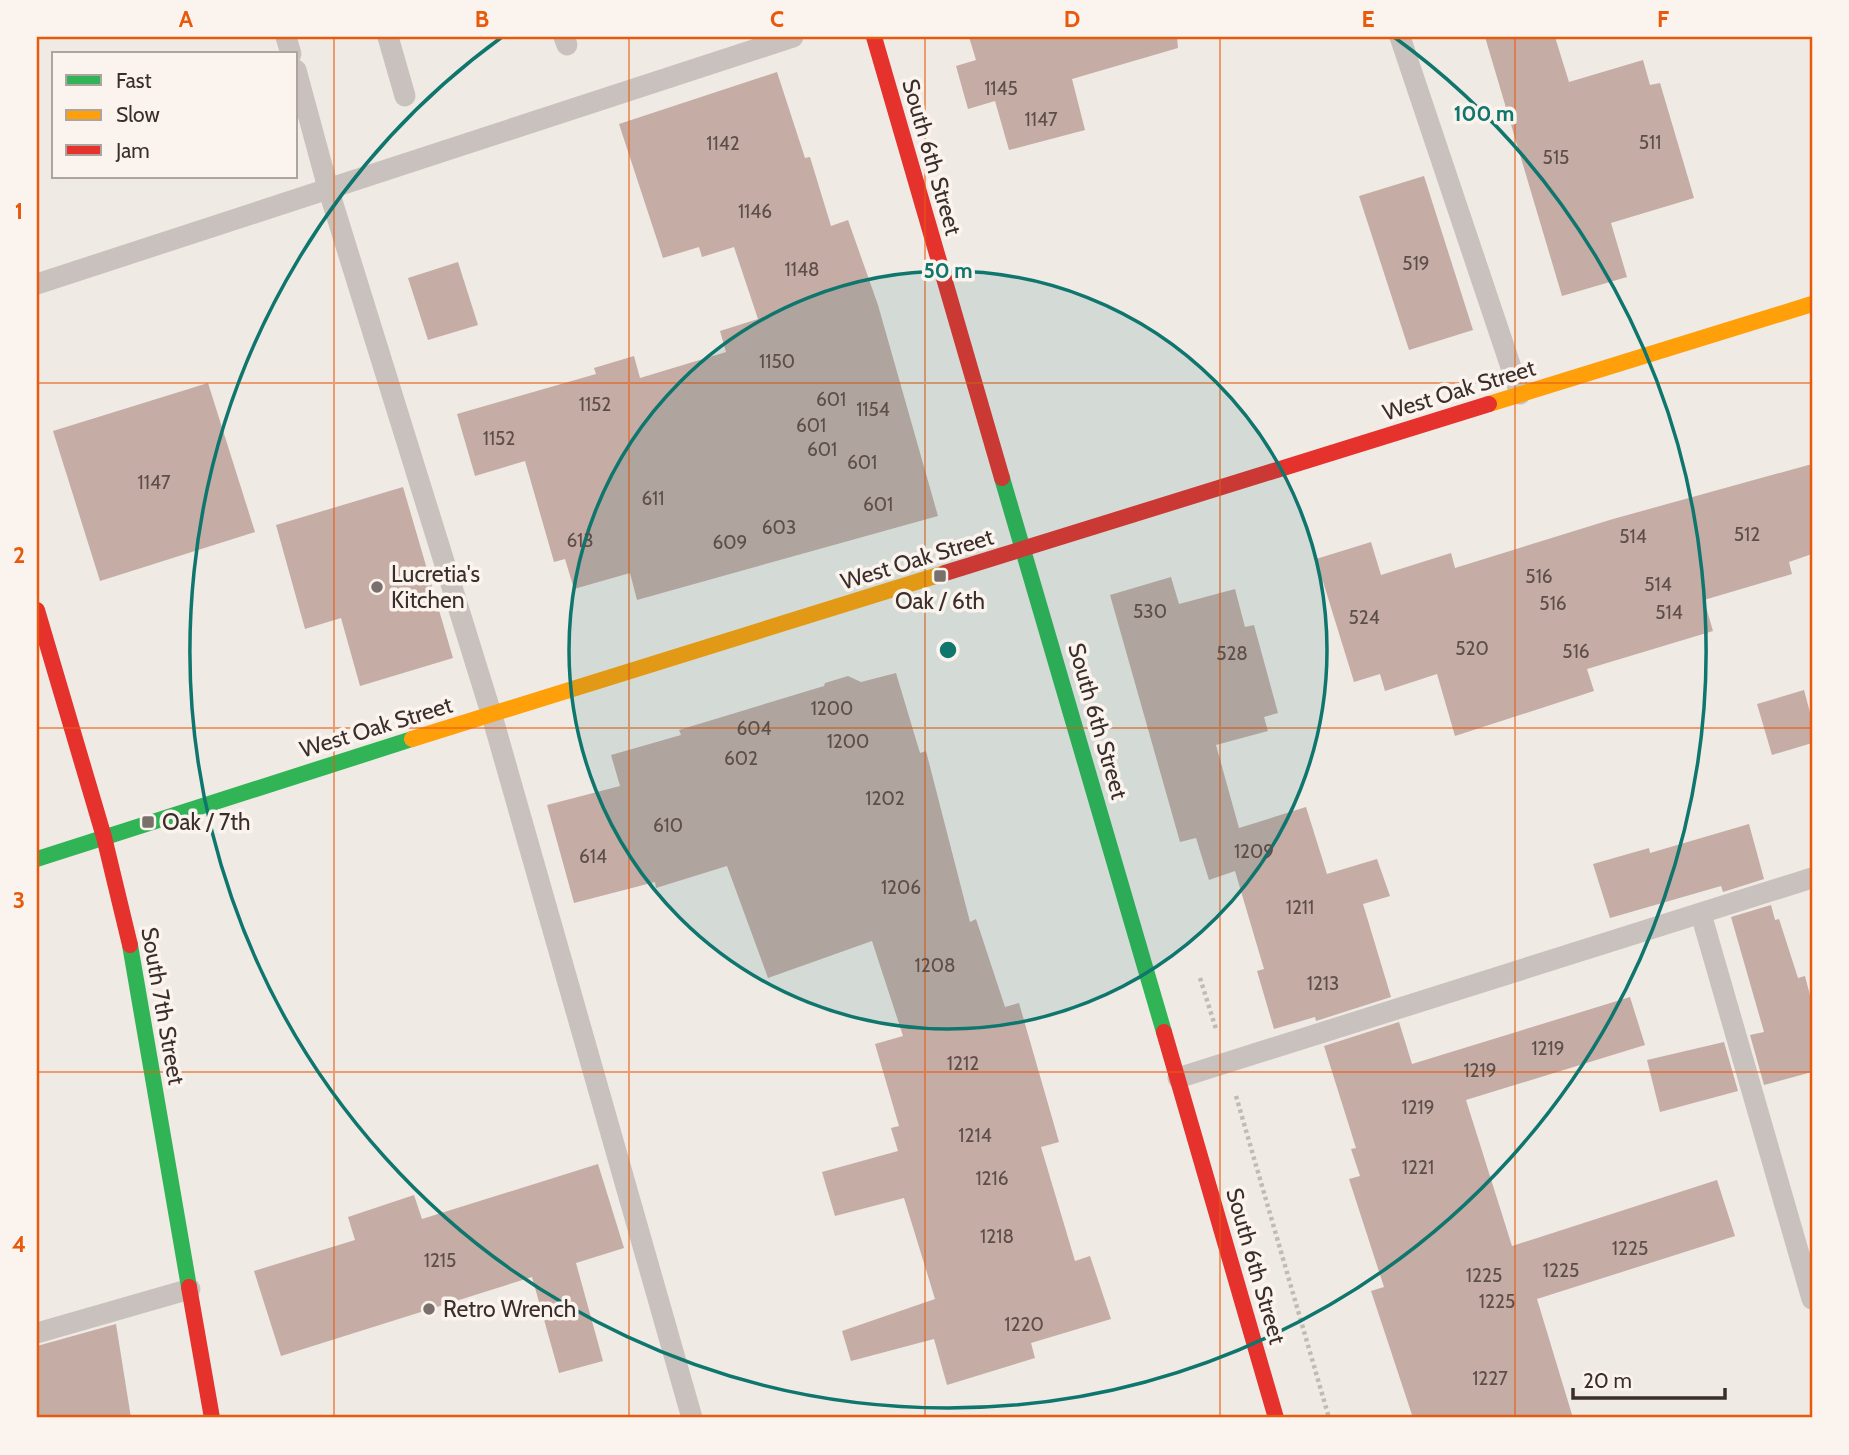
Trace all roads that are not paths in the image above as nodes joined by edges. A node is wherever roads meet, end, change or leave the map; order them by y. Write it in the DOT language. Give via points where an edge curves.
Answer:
graph roads {
  1 [pos="388,37"];
  2 [pos="793,37"];
  3 [pos="874,37"];
  4 [pos="1400,37"];
  5 [pos="298,77"];
  6 [pos="405,96"];
  7 [pos="328,188"];
  8 [pos="37,284"];
  9 [pos="1812,304"];
  10 [pos="1520,394"];
  11 [pos="1025,549"];
  12 [pos="37,610"];
  13 [pos="492,716"];
  14 [pos="104,837"];
  15 [pos="37,859"];
  16 [pos="1812,878"];
  17 [pos="1701,914"];
  18 [pos="1178,1078"];
  19 [pos="190,1289"];
  20 [pos="1812,1299"];
  21 [pos="37,1333"];
  22 [pos="212,1418"];
  23 [pos="692,1418"];
  24 [pos="1276,1418"];
  1 -- 6 [label="lane"];
  2 -- 7 [label="lane"];
  3 -- 11 [label="street, South 6th Street" via="985,427"];
  4 -- 10 [label="lane"];
  5 -- 7 [label="lane"];
  7 -- 8 [label="lane"];
  7 -- 13 [label="lane"];
  9 -- 10 [label="street, West Oak Street"];
  10 -- 11 [label="street, West Oak Street"];
  11 -- 13 [label="street, West Oak Street"];
  11 -- 18 [label="street, South 6th Street"];
  12 -- 14 [label="street, South 7th Street"];
  13 -- 14 [label="street, West Oak Street"];
  13 -- 23 [label="lane"];
  14 -- 15 [label="street, West Oak Street"];
  14 -- 19 [label="street, South 7th Street" via="132,954"];
  16 -- 17 [label="lane"];
  17 -- 18 [label="lane"];
  17 -- 20 [label="lane"];
  18 -- 24 [label="street, South 6th Street"];
  19 -- 21 [label="lane"];
  19 -- 22 [label="street, South 7th Street"];
}
